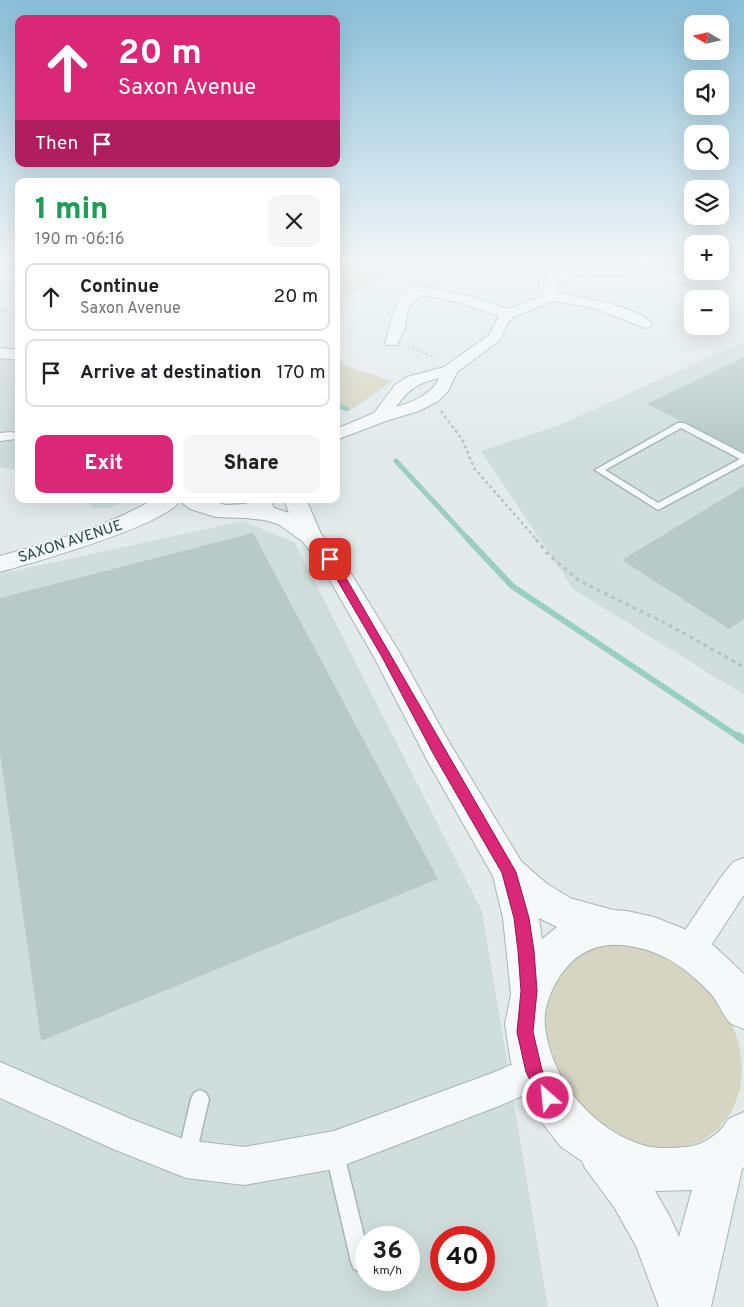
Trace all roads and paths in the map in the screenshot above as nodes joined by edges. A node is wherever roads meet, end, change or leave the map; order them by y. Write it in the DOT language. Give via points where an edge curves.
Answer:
graph roads {
  1 [pos="399,322"];
  2 [pos="501,322"];
  3 [pos="642,322"];
  4 [pos="645,324"];
  5 [pos="392,342"];
  6 [pos="0,353"];
  7 [pos="15,355"];
  8 [pos="450,370"];
  9 [pos="429,401"];
  10 [pos="380,417"];
  11 [pos="340,433"];
  12 [pos="744,459"];
  13 [pos="164,503"];
  14 [pos="196,503"];
  15 [pos="272,503"];
  16 [pos="297,503"];
  17 [pos="214,510"];
  18 [pos="246,511"];
  19 [pos="140,518"];
  20 [pos="310,536"];
  21 [pos="0,564"];
  22 [pos="744,667"];
  23 [pos="509,872"];
  24 [pos="744,872"];
  25 [pos="611,928"];
  26 [pos="690,950"];
  27 [pos="529,991"];
  28 [pos="744,1009"];
  29 [pos="534,1072"];
  30 [pos="0,1080"];
  31 [pos="200,1099"];
  32 [pos="733,1145"];
  33 [pos="598,1149"];
  34 [pos="334,1150"];
  35 [pos="186,1159"];
  36 [pos="355,1237"];
  37 [pos="682,1307"];
  38 [pos="687,1307"];
  1 -- 5 [label="street"];
  2 -- 8 [label="street" via="494,337"];
  3 -- 4 [label="street"];
  5 -- 8 [label="path" via="427,354"];
  6 -- 7 [label="street"];
  8 -- 9 [label="street" via="443,388"];
  8 -- 10 [label="street" via="413,380 401,388"];
  9 -- 10 [label="street"];
  9 -- 22 [label="path" via="444,414 463,441 474,468 547,553 578,580"];
  10 -- 11 [label="street"];
  12 -- 12 [label="lane" via="681,425 599,470 658,507"];
  13 -- 19 [label="street, SAXON AVENUE"];
  14 -- 17 [label="street"];
  15 -- 18 [label="street"];
  16 -- 20 [label="street"];
  17 -- 18 [label="street, SAXON AVENUE"];
  17 -- 19 [label="street, SAXON AVENUE"];
  18 -- 20 [label="street" via="286,519"];
  19 -- 21 [label="street, SAXON AVENUE"];
  20 -- 23 [label="street" via="340,575"];
  23 -- 25 [label="street" via="533,895 561,912"];
  23 -- 27 [label="street" via="521,918"];
  24 -- 26 [label="street"];
  25 -- 26 [label="street" via="637,929 655,934"];
  25 -- 27 [label="street" via="586,932 564,943 542,965"];
  26 -- 28 [label="street" via="719,975"];
  27 -- 29 [label="street" via="525,1032"];
  29 -- 33 [label="street" via="566,1122"];
  29 -- 34 [label="street"];
  30 -- 35 [label="street"];
  31 -- 35 [label="lane"];
  32 -- 33 [label="street" via="708,1165 672,1172 644,1169"];
  32 -- 38 [label="street" via="703,1233"];
  33 -- 37 [label="street" via="630,1191 654,1233"];
  34 -- 35 [label="street" via="244,1166"];
  34 -- 36 [label="lane"];
}
